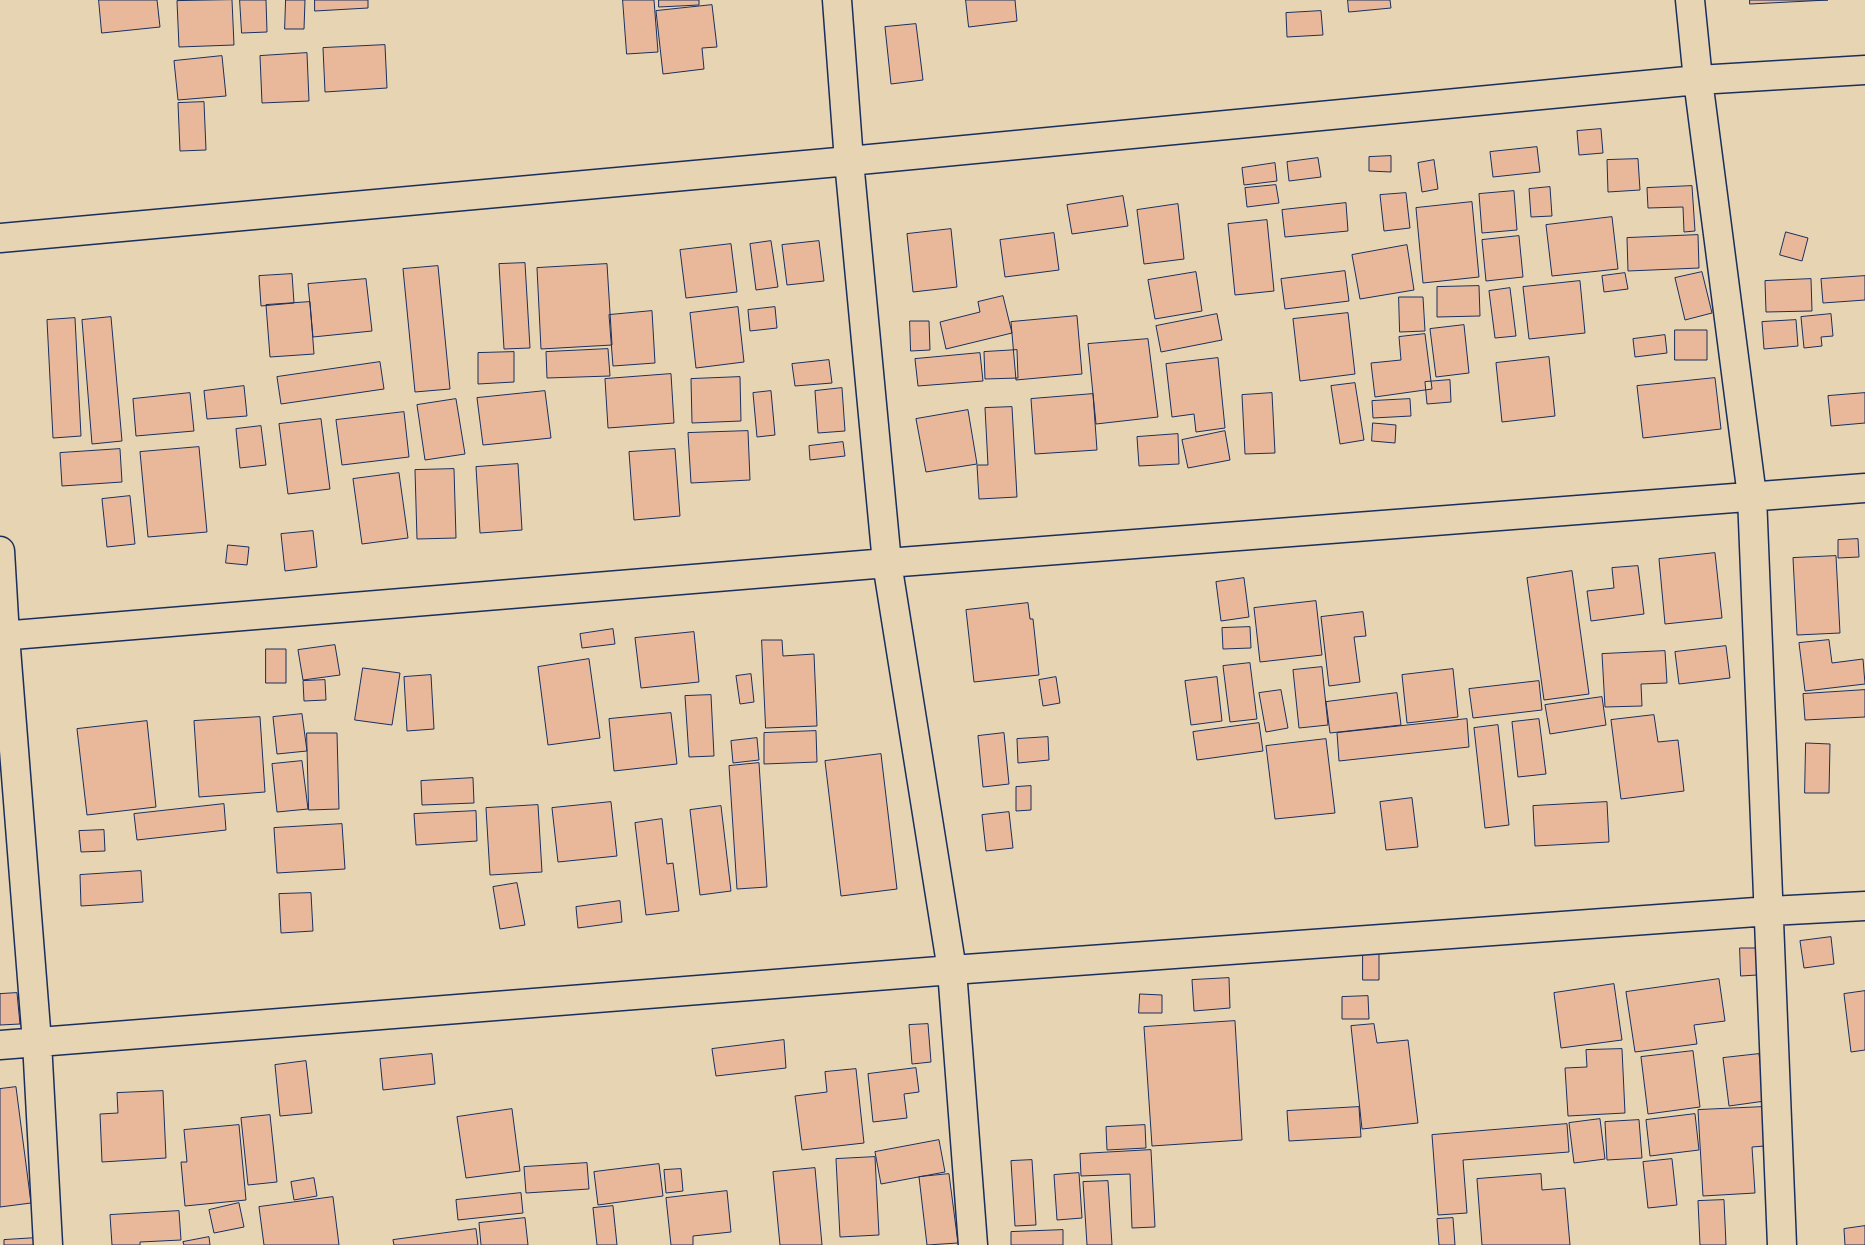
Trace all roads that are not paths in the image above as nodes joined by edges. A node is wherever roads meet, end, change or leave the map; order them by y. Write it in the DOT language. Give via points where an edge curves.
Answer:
graph roads {
  1 [pos="837,0"];
  2 [pos="1690,0"];
  3 [pos="1865,70"];
  4 [pos="1698,80"];
  5 [pos="849,161"];
  6 [pos="0,238"];
  7 [pos="1865,488"];
  8 [pos="1752,496"];
  9 [pos="0,551"];
  10 [pos="886,563"];
  11 [pos="3,636"];
  12 [pos="1865,906"];
  13 [pos="1770,911"];
  14 [pos="952,970"];
  15 [pos="37,1042"];
  16 [pos="0,1045"];
  17 [pos="48,1245"];
  18 [pos="974,1245"];
  19 [pos="1782,1245"];
  1 -- 5 [label="street"];
  2 -- 4 [label="street"];
  3 -- 4 [label="street"];
  4 -- 5 [label="street"];
  4 -- 8 [label="street"];
  5 -- 6 [label="street"];
  5 -- 10 [label="street"];
  7 -- 8 [label="street"];
  8 -- 10 [label="street"];
  8 -- 13 [label="street"];
  9 -- 11 [label="street"];
  10 -- 11 [label="street"];
  10 -- 14 [label="street"];
  11 -- 15 [label="street"];
  12 -- 13 [label="street"];
  13 -- 14 [label="street"];
  13 -- 19 [label="street"];
  14 -- 15 [label="street"];
  14 -- 18 [label="street"];
  15 -- 16 [label="street"];
  15 -- 17 [label="street"];
}
